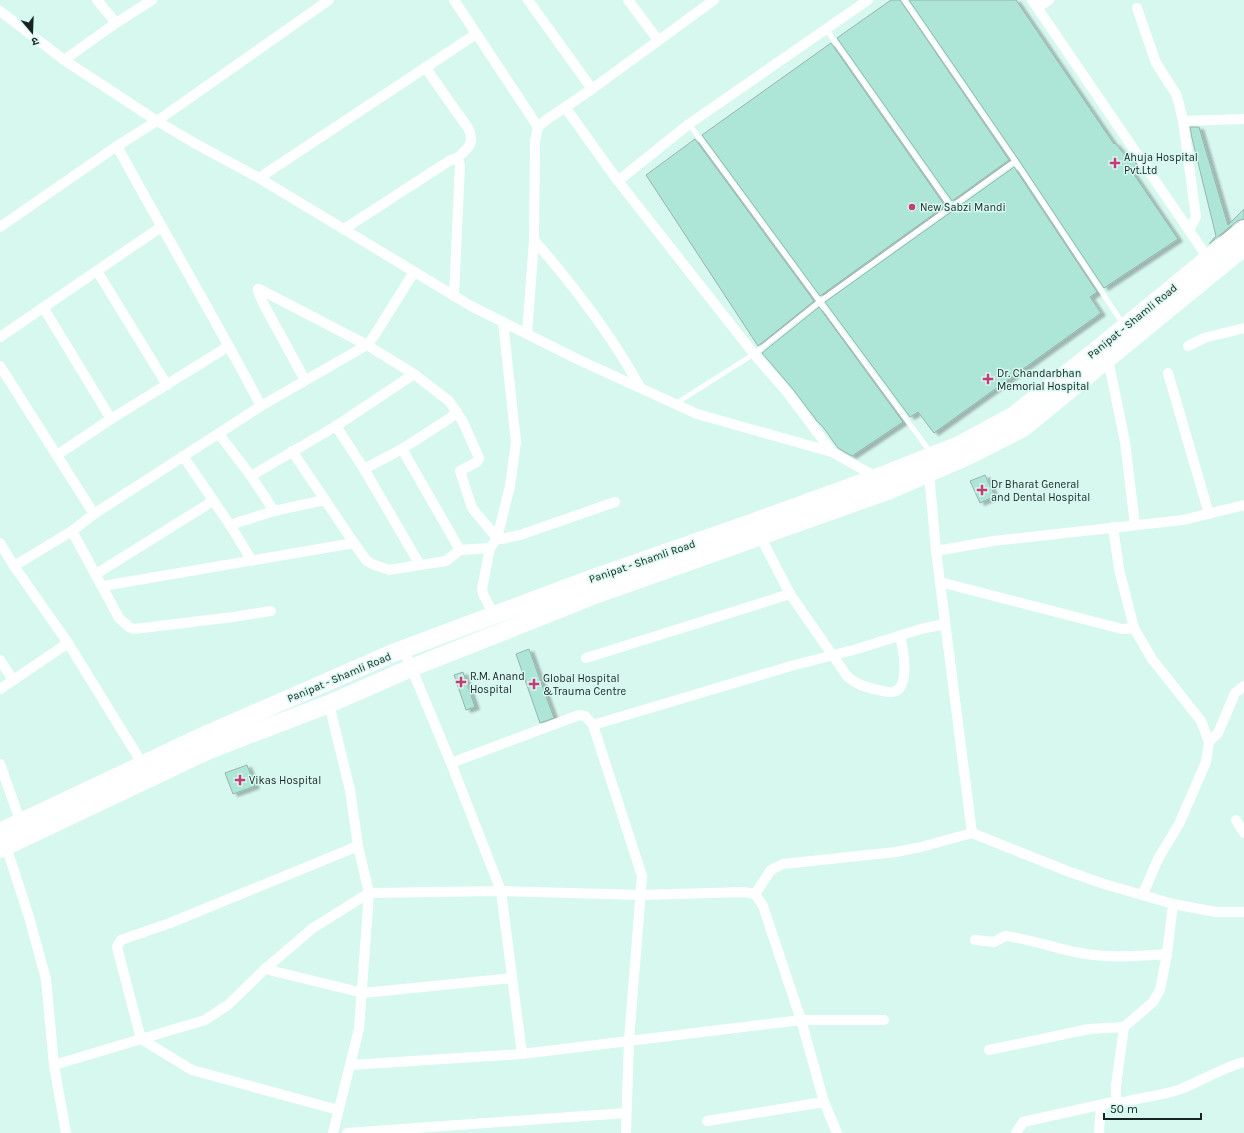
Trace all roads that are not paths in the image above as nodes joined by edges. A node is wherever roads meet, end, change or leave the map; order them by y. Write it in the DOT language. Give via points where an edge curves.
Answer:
graph roads {
  1 [pos="98,0"];
  2 [pos="152,0"];
  3 [pos="329,0"];
  4 [pos="454,0"];
  5 [pos="528,0"];
  6 [pos="628,0"];
  7 [pos="714,0"];
  8 [pos="868,0"];
  9 [pos="904,0"];
  10 [pos="1049,0"];
  11 [pos="1035,4"];
  12 [pos="1137,8"];
  13 [pos="0,11"];
  14 [pos="116,23"];
  15 [pos="826,29"];
  16 [pos="476,34"];
  17 [pos="658,40"];
  18 [pos="64,60"];
  19 [pos="425,67"];
  20 [pos="592,89"];
  21 [pos="566,107"];
  22 [pos="1244,120"];
  23 [pos="157,121"];
  24 [pos="1183,121"];
  25 [pos="689,124"];
  26 [pos="538,127"];
  27 [pos="117,146"];
  28 [pos="456,159"];
  29 [pos="1015,161"];
  30 [pos="259,178"];
  31 [pos="618,181"];
  32 [pos="951,207"];
  33 [pos="161,227"];
  34 [pos="0,228"];
  35 [pos="1244,228"];
  36 [pos="344,229"];
  37 [pos="1189,230"];
  38 [pos="534,240"];
  39 [pos="1244,247"];
  40 [pos="1212,264"];
  41 [pos="97,271"];
  42 [pos="414,272"];
  43 [pos="454,296"];
  44 [pos="820,302"];
  45 [pos="43,307"];
  46 [pos="503,322"];
  47 [pos="1244,328"];
  48 [pos="1128,333"];
  49 [pos="527,334"];
  50 [pos="0,337"];
  51 [pos="367,345"];
  52 [pos="229,346"];
  53 [pos="1188,346"];
  54 [pos="754,354"];
  55 [pos="1103,354"];
  56 [pos="0,366"];
  57 [pos="1168,373"];
  58 [pos="414,374"];
  59 [pos="305,380"];
  60 [pos="167,385"];
  61 [pos="640,387"];
  62 [pos="675,404"];
  63 [pos="260,406"];
  64 [pos="456,412"];
  65 [pos="112,419"];
  66 [pos="336,426"];
  67 [pos="219,434"];
  68 [pos="402,449"];
  69 [pos="292,451"];
  70 [pos="832,452"];
  71 [pos="57,456"];
  72 [pos="183,456"];
  73 [pos="931,464"];
  74 [pos="364,469"];
  75 [pos="251,476"];
  76 [pos="878,477"];
  77 [pos="890,490"];
  78 [pos="325,500"];
  79 [pos="213,501"];
  80 [pos="616,502"];
  81 [pos="1244,505"];
  82 [pos="274,511"];
  83 [pos="94,514"];
  84 [pos="1209,514"];
  85 [pos="230,525"];
  86 [pos="1135,525"];
  87 [pos="1113,527"];
  88 [pos="757,530"];
  89 [pos="72,531"];
  90 [pos="497,538"];
  91 [pos="0,543"];
  92 [pos="354,543"];
  93 [pos="490,548"];
  94 [pos="460,550"];
  95 [pos="936,551"];
  96 [pos="252,561"];
  97 [pos="420,565"];
  98 [pos="14,566"];
  99 [pos="96,574"];
  100 [pos="940,582"];
  101 [pos="103,586"];
  102 [pos="790,594"];
  103 [pos="271,611"];
  104 [pos="494,615"];
  105 [pos="946,624"];
  106 [pos="1134,628"];
  107 [pos="900,636"];
  108 [pos="68,643"];
  109 [pos="404,650"];
  110 [pos="834,655"];
  111 [pos="586,658"];
  112 [pos="0,660"];
  113 [pos="411,668"];
  114 [pos="13,680"];
  115 [pos="1244,686"];
  116 [pos="0,689"];
  117 [pos="329,704"];
  118 [pos="593,725"];
  119 [pos="1209,742"];
  120 [pos="451,763"];
  121 [pos="0,764"];
  122 [pos="147,771"];
  123 [pos="1236,820"];
  124 [pos="23,829"];
  125 [pos="972,833"];
  126 [pos="1244,833"];
  127 [pos="2,842"];
  128 [pos="358,846"];
  129 [pos="501,891"];
  130 [pos="369,893"];
  131 [pos="755,894"];
  132 [pos="1143,894"];
  133 [pos="641,895"];
  134 [pos="1173,904"];
  135 [pos="1244,912"];
  136 [pos="975,940"];
  137 [pos="1167,954"];
  138 [pos="265,969"];
  139 [pos="512,978"];
  140 [pos="363,992"];
  141 [pos="801,1020"];
  142 [pos="884,1020"];
  143 [pos="1124,1027"];
  144 [pos="141,1039"];
  145 [pos="629,1040"];
  146 [pos="989,1050"];
  147 [pos="522,1054"];
  148 [pos="1244,1062"];
  149 [pos="54,1065"];
  150 [pos="350,1065"];
  151 [pos="1117,1101"];
  152 [pos="824,1102"];
  153 [pos="1101,1105"];
  154 [pos="338,1110"];
  155 [pos="626,1113"];
  156 [pos="706,1121"];
  157 [pos="415,1130"];
  158 [pos="66,1133"];
  159 [pos="333,1133"];
  160 [pos="347,1133"];
  161 [pos="626,1133"];
  162 [pos="837,1133"];
  163 [pos="1016,1133"];
  164 [pos="1099,1133"];
  1 -- 14 [label="street"];
  2 -- 14 [label="street"];
  3 -- 23 [label="street"];
  4 -- 16 [label="street"];
  5 -- 20 [label="street"];
  6 -- 17 [label="street"];
  7 -- 17 [label="street"];
  8 -- 15 [label="street"];
  9 -- 29 [label="lane"];
  10 -- 11 [label="street"];
  11 -- 37 [label="street"];
  12 -- 24 [label="street" via="1156,63 1176,94"];
  13 -- 18 [label="street"];
  14 -- 18 [label="street"];
  15 -- 25 [label="street"];
  15 -- 32 [label="lane"];
  16 -- 19 [label="street"];
  16 -- 26 [label="street"];
  17 -- 20 [label="street"];
  18 -- 23 [label="street"];
  19 -- 28 [label="street" via="472,136 467,149"];
  19 -- 30 [label="street"];
  20 -- 21 [label="street"];
  21 -- 26 [label="street"];
  21 -- 31 [label="street"];
  22 -- 24 [label="street"];
  23 -- 27 [label="street"];
  23 -- 30 [label="street"];
  24 -- 37 [label="street" via="1196,217"];
  25 -- 31 [label="street"];
  25 -- 44 [label="lane"];
  26 -- 38 [label="street" via="535,141"];
  27 -- 33 [label="street"];
  27 -- 34 [label="street"];
  28 -- 36 [label="street" via="449,161"];
  28 -- 43 [label="street" via="460,165"];
  29 -- 32 [label="lane"];
  29 -- 48 [label="lane"];
  30 -- 36 [label="street"];
  31 -- 54 [label="street"];
  32 -- 44 [label="lane"];
  33 -- 41 [label="street"];
  33 -- 52 [label="street"];
  35 -- 40 [label="highway, Panipat - Shamli Road"];
  36 -- 42 [label="street"];
  37 -- 40 [label="street"];
  38 -- 49 [label="street"];
  38 -- 61 [label="street" via="564,275 627,363"];
  39 -- 40 [label="highway, Panipat - Shamli Road"];
  40 -- 48 [label="highway, Panipat - Shamli Road"];
  41 -- 45 [label="street"];
  41 -- 60 [label="street"];
  42 -- 43 [label="street"];
  42 -- 51 [label="street"];
  43 -- 46 [label="street"];
  44 -- 54 [label="lane"];
  44 -- 73 [label="lane"];
  45 -- 50 [label="street"];
  45 -- 65 [label="street"];
  46 -- 49 [label="street"];
  46 -- 90 [label="street" via="516,442 510,486"];
  47 -- 53 [label="street" via="1204,338"];
  48 -- 55 [label="highway, Panipat - Shamli Road"];
  49 -- 61 [label="street"];
  51 -- 58 [label="street"];
  51 -- 59 [label="street"];
  51 -- 59 [label="street" via="258,289 264,305"];
  52 -- 60 [label="street"];
  52 -- 63 [label="street"];
  54 -- 62 [label="lane"];
  54 -- 70 [label="street" via="787,392"];
  55 -- 73 [label="highway, Panipat - Shamli Road" via="1023,428 968,456"];
  55 -- 86 [label="street" via="1125,442"];
  56 -- 71 [label="street"];
  57 -- 84 [label="street"];
  58 -- 64 [label="street" via="450,401"];
  58 -- 66 [label="street"];
  59 -- 63 [label="street"];
  60 -- 65 [label="street"];
  61 -- 62 [label="street"];
  62 -- 70 [label="street" via="697,414"];
  63 -- 67 [label="street"];
  64 -- 68 [label="street"];
  64 -- 90 [label="street" via="479,458 477,462 460,472 474,512"];
  65 -- 71 [label="street"];
  66 -- 69 [label="street"];
  66 -- 74 [label="street"];
  67 -- 72 [label="street"];
  67 -- 75 [label="street"];
  68 -- 74 [label="street"];
  68 -- 94 [label="street"];
  69 -- 75 [label="street"];
  69 -- 78 [label="street"];
  70 -- 76 [label="street"];
  71 -- 83 [label="street"];
  72 -- 79 [label="street"];
  72 -- 83 [label="street"];
  73 -- 76 [label="highway, Panipat - Shamli Road"];
  73 -- 77 [label="highway, Panipat - Shamli Road"];
  73 -- 95 [label="street"];
  74 -- 97 [label="street"];
  75 -- 82 [label="street"];
  76 -- 77 [label="street"];
  76 -- 88 [label="highway, Panipat - Shamli Road"];
  77 -- 88 [label="highway, Panipat - Shamli Road"];
  78 -- 82 [label="street"];
  78 -- 92 [label="street"];
  79 -- 85 [label="street"];
  79 -- 99 [label="street"];
  80 -- 90 [label="street" via="520,535"];
  81 -- 84 [label="street"];
  82 -- 85 [label="street"];
  83 -- 89 [label="street"];
  84 -- 86 [label="street" via="1183,520"];
  85 -- 96 [label="street"];
  86 -- 87 [label="street"];
  87 -- 95 [label="street" via="993,541"];
  87 -- 106 [label="street" via="1119,569"];
  88 -- 102 [label="street"];
  88 -- 104 [label="highway, Panipat - Shamli Road" via="588,580"];
  88 -- 113 [label="highway, Panipat - Shamli Road"];
  89 -- 98 [label="street"];
  89 -- 99 [label="street"];
  90 -- 93 [label="street"];
  91 -- 98 [label="street"];
  92 -- 96 [label="street"];
  92 -- 97 [label="street" via="366,560 389,570"];
  93 -- 94 [label="street"];
  93 -- 104 [label="street" via="482,589"];
  94 -- 97 [label="street" via="446,561"];
  95 -- 100 [label="street"];
  96 -- 101 [label="street"];
  98 -- 108 [label="street"];
  99 -- 101 [label="street"];
  100 -- 105 [label="street"];
  100 -- 106 [label="street" via="1118,628"];
  101 -- 103 [label="street" via="120,618 134,629"];
  102 -- 110 [label="street"];
  102 -- 111 [label="street"];
  104 -- 109 [label="highway, Panipat - Shamli Road"];
  105 -- 107 [label="street"];
  105 -- 125 [label="street"];
  106 -- 119 [label="street" via="1152,659 1201,721"];
  107 -- 110 [label="street"];
  107 -- 110 [label="street" via="905,678 895,692 872,689 854,682 847,676"];
  108 -- 114 [label="street"];
  108 -- 122 [label="street"];
  109 -- 113 [label="street"];
  109 -- 122 [label="highway, Panipat - Shamli Road" via="203,736"];
  110 -- 118 [label="street"];
  112 -- 114 [label="street"];
  113 -- 117 [label="highway, Panipat - Shamli Road"];
  113 -- 120 [label="street"];
  114 -- 116 [label="street"];
  115 -- 119 [label="street" via="1235,693 1218,733"];
  117 -- 122 [label="highway, Panipat - Shamli Road"];
  117 -- 128 [label="street" via="350,790"];
  118 -- 120 [label="street" via="585,716 579,716"];
  118 -- 133 [label="street" via="641,871"];
  119 -- 132 [label="street" via="1206,762 1179,824 1158,859"];
  120 -- 129 [label="street"];
  121 -- 124 [label="street"];
  122 -- 124 [label="highway, Panipat - Shamli Road"];
  123 -- 126 [label="street"];
  124 -- 127 [label="highway, Panipat - Shamli Road"];
  125 -- 131 [label="street" via="896,852 783,864 771,870"];
  125 -- 132 [label="street" via="1067,871"];
  127 -- 149 [label="street" via="29,917 46,979"];
  128 -- 130 [label="street"];
  128 -- 144 [label="street" via="170,923 121,940 117,947"];
  129 -- 130 [label="street"];
  129 -- 133 [label="street"];
  129 -- 139 [label="street"];
  130 -- 138 [label="street" via="313,928"];
  130 -- 140 [label="street"];
  131 -- 133 [label="street" via="744,892"];
  131 -- 141 [label="street" via="762,906"];
  132 -- 134 [label="street"];
  133 -- 145 [label="street"];
  134 -- 135 [label="street" via="1216,912"];
  134 -- 137 [label="street"];
  136 -- 137 [label="street" via="994,942 1005,936 1085,954"];
  137 -- 143 [label="street" via="1157,996"];
  138 -- 140 [label="street"];
  138 -- 144 [label="street" via="228,1005 205,1020"];
  139 -- 140 [label="street"];
  139 -- 147 [label="street"];
  140 -- 150 [label="street" via="359,1029"];
  141 -- 142 [label="street"];
  141 -- 145 [label="street"];
  141 -- 152 [label="street"];
  143 -- 146 [label="street" via="1089,1029"];
  143 -- 151 [label="street" via="1116,1085"];
  144 -- 149 [label="street"];
  144 -- 154 [label="street" via="192,1070"];
  145 -- 147 [label="street"];
  145 -- 155 [label="street"];
  147 -- 150 [label="street"];
  148 -- 151 [label="street" via="1162,1095"];
  149 -- 158 [label="street"];
  150 -- 154 [label="street"];
  151 -- 153 [label="street"];
  152 -- 156 [label="street"];
  152 -- 162 [label="street"];
  153 -- 163 [label="street" via="1023,1122"];
  153 -- 164 [label="street"];
  154 -- 159 [label="street"];
  155 -- 157 [label="street"];
  155 -- 161 [label="street"];
  157 -- 160 [label="street"];
}
